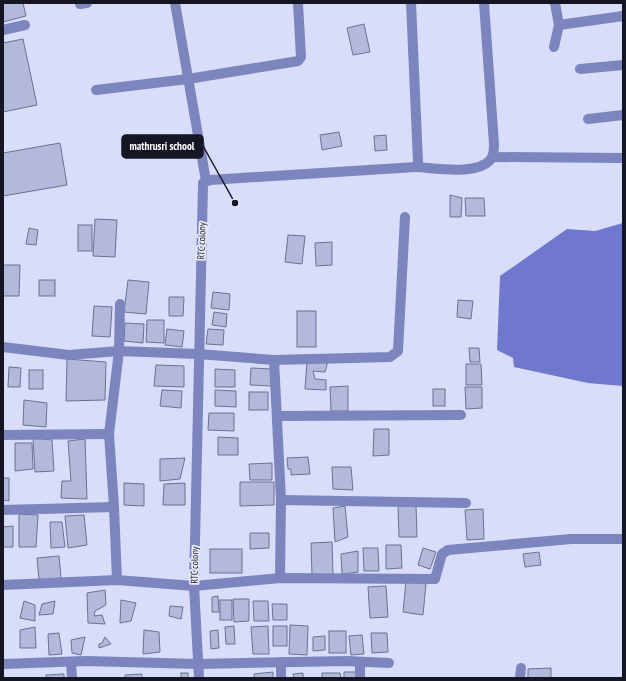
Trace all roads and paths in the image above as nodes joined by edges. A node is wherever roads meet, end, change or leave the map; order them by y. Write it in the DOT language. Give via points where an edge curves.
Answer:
graph roads {
  1 [pos="175,3"];
  2 [pos="298,3"];
  3 [pos="411,3"];
  4 [pos="484,3"];
  5 [pos="556,3"];
  6 [pos="623,16"];
  7 [pos="559,25"];
  8 [pos="25,26"];
  9 [pos="3,30"];
  10 [pos="554,47"];
  11 [pos="623,65"];
  12 [pos="580,69"];
  13 [pos="188,79"];
  14 [pos="96,90"];
  15 [pos="623,115"];
  16 [pos="588,119"];
  17 [pos="492,157"];
  18 [pos="623,158"];
  19 [pos="416,167"];
  20 [pos="206,181"];
  21 [pos="405,217"];
  22 [pos="120,304"];
  23 [pos="3,347"];
  24 [pos="118,351"];
  25 [pos="198,354"];
  26 [pos="274,360"];
  27 [pos="461,415"];
  28 [pos="278,416"];
  29 [pos="3,434"];
  30 [pos="109,434"];
  31 [pos="281,500"];
  32 [pos="466,503"];
  33 [pos="114,507"];
  34 [pos="3,510"];
  35 [pos="623,539"];
  36 [pos="280,578"];
  37 [pos="117,580"];
  38 [pos="3,585"];
  39 [pos="194,586"];
  40 [pos="71,662"];
  41 [pos="281,662"];
  42 [pos="360,662"];
  43 [pos="389,663"];
  44 [pos="3,664"];
  45 [pos="198,664"];
  46 [pos="72,678"];
  47 [pos="199,678"];
  48 [pos="281,678"];
  49 [pos="360,678"];
  1 -- 13 [label="street"];
  2 -- 13 [label="street" via="301,58 298,61"];
  3 -- 19 [label="street" via="418,162"];
  4 -- 17 [label="street" via="494,144"];
  5 -- 7 [label="street"];
  6 -- 7 [label="street"];
  7 -- 10 [label="street"];
  8 -- 9 [label="street"];
  11 -- 12 [label="street"];
  13 -- 14 [label="street"];
  13 -- 20 [label="street"];
  15 -- 16 [label="street"];
  17 -- 18 [label="street"];
  17 -- 19 [label="street" via="487,163 468,170"];
  19 -- 20 [label="street"];
  20 -- 25 [label="street, RTC colony" via="202,185"];
  21 -- 26 [label="street" via="398,351 390,357"];
  22 -- 24 [label="street"];
  23 -- 24 [label="street" via="69,355"];
  24 -- 25 [label="street"];
  24 -- 30 [label="street"];
  25 -- 26 [label="street"];
  25 -- 39 [label="street, RTC colony"];
  26 -- 28 [label="street"];
  27 -- 28 [label="street"];
  28 -- 31 [label="street"];
  29 -- 30 [label="street"];
  30 -- 33 [label="street"];
  31 -- 32 [label="street"];
  31 -- 36 [label="street"];
  33 -- 34 [label="street"];
  33 -- 37 [label="street"];
  35 -- 36 [label="street" via="571,539 448,550 442,554 435,579"];
  36 -- 39 [label="street"];
  37 -- 38 [label="street"];
  37 -- 39 [label="street"];
  39 -- 45 [label="street, RTC colony"];
  40 -- 44 [label="street"];
  40 -- 45 [label="street"];
  40 -- 46 [label="street"];
  41 -- 42 [label="street"];
  41 -- 45 [label="street"];
  41 -- 48 [label="street"];
  42 -- 43 [label="street"];
  42 -- 49 [label="street"];
  45 -- 47 [label="street, RTC colony"];
}
